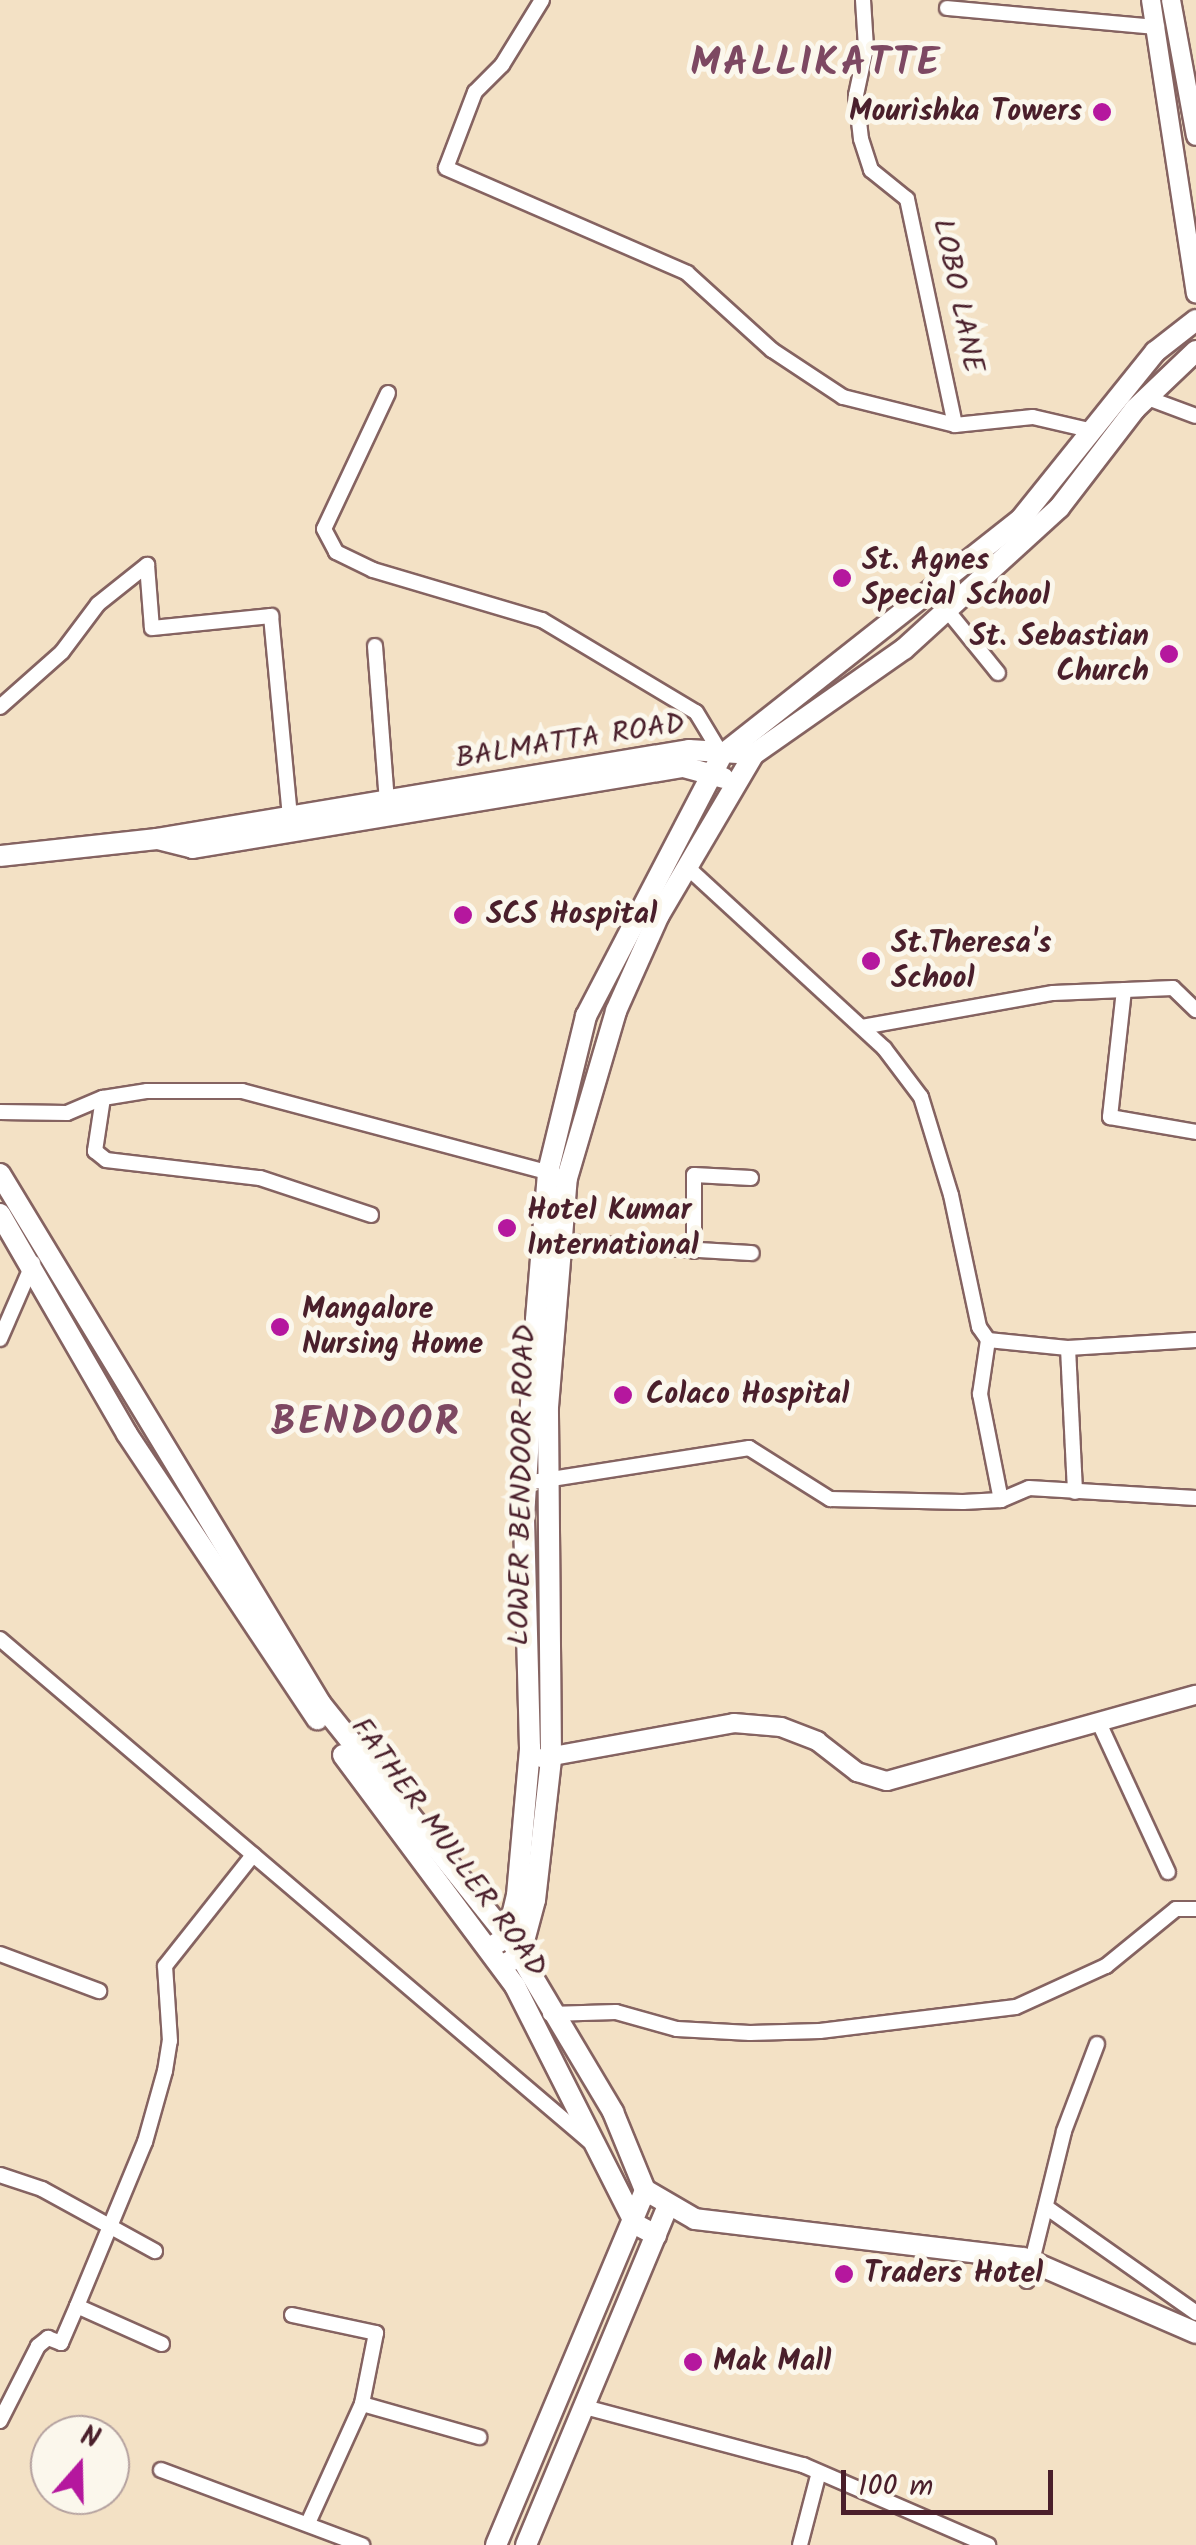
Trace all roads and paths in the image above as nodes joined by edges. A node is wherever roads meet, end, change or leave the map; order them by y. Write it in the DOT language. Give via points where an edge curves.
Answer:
graph roads {
  1 [pos="542,0"];
  2 [pos="863,0"];
  3 [pos="1151,0"];
  4 [pos="1171,0"];
  5 [pos="1001,6"];
  6 [pos="947,8"];
  7 [pos="1157,27"];
  8 [pos="1196,136"];
  9 [pos="1196,294"];
  10 [pos="1196,320"];
  11 [pos="1196,350"];
  12 [pos="388,393"];
  13 [pos="1145,397"];
  14 [pos="1196,416"];
  15 [pos="955,425"];
  16 [pos="1093,431"];
  17 [pos="947,610"];
  18 [pos="376,646"];
  19 [pos="998,673"];
  20 [pos="0,708"];
  21 [pos="754,754"];
  22 [pos="717,764"];
  23 [pos="735,782"];
  24 [pos="387,802"];
  25 [pos="290,816"];
  26 [pos="156,839"];
  27 [pos="0,856"];
  28 [pos="687,867"];
  29 [pos="1124,990"];
  30 [pos="1196,1010"];
  31 [pos="862,1027"];
  32 [pos="102,1098"];
  33 [pos="0,1112"];
  34 [pos="1196,1132"];
  35 [pos="0,1174"];
  36 [pos="558,1175"];
  37 [pos="751,1178"];
  38 [pos="0,1214"];
  39 [pos="371,1215"];
  40 [pos="561,1242"];
  41 [pos="694,1250"];
  42 [pos="44,1253"];
  43 [pos="752,1254"];
  44 [pos="27,1268"];
  45 [pos="0,1340"];
  46 [pos="988,1340"];
  47 [pos="1196,1340"];
  48 [pos="1068,1348"];
  49 [pos="548,1480"];
  50 [pos="526,1483"];
  51 [pos="1075,1492"];
  52 [pos="1196,1498"];
  53 [pos="1002,1500"];
  54 [pos="0,1639"];
  55 [pos="1196,1695"];
  56 [pos="1100,1725"];
  57 [pos="529,1756"];
  58 [pos="551,1760"];
  59 [pos="253,1855"];
  60 [pos="1168,1872"];
  61 [pos="1196,1909"];
  62 [pos="505,1952"];
  63 [pos="0,1954"];
  64 [pos="99,1991"];
  65 [pos="529,2014"];
  66 [pos="555,2014"];
  67 [pos="1097,2044"];
  68 [pos="605,2154"];
  69 [pos="0,2176"];
  70 [pos="645,2190"];
  71 [pos="668,2206"];
  72 [pos="1046,2207"];
  73 [pos="635,2224"];
  74 [pos="108,2230"];
  75 [pos="656,2235"];
  76 [pos="154,2251"];
  77 [pos="1030,2271"];
  78 [pos="77,2306"];
  79 [pos="1196,2313"];
  80 [pos="292,2315"];
  81 [pos="1196,2333"];
  82 [pos="162,2344"];
  83 [pos="362,2404"];
  84 [pos="585,2406"];
  85 [pos="0,2421"];
  86 [pos="479,2437"];
  87 [pos="162,2470"];
  88 [pos="819,2472"];
  89 [pos="308,2523"];
  90 [pos="362,2545"];
  91 [pos="496,2545"];
  92 [pos="526,2545"];
  93 [pos="800,2545"];
  94 [pos="988,2545"];
  1 -- 15 [label="street" via="502,65 476,92 446,168 687,273 772,350 843,397"];
  2 -- 15 [label="street, LOBO LANE" via="866,48 856,95 861,139 870,170 908,199"];
  3 -- 7 [label="street"];
  4 -- 8 [label="street"];
  5 -- 6 [label="street"];
  5 -- 7 [label="street"];
  7 -- 9 [label="street"];
  10 -- 16 [label="main road" via="1155,352"];
  11 -- 13 [label="main road"];
  12 -- 22 [label="street" via="324,529 336,552 372,570 542,620 696,712"];
  13 -- 14 [label="street"];
  13 -- 17 [label="main road" via="1059,508"];
  15 -- 16 [label="street" via="1033,417"];
  16 -- 22 [label="main road" via="1020,520"];
  17 -- 19 [label="street"];
  17 -- 21 [label="main road" via="904,649"];
  18 -- 24 [label="street"];
  20 -- 25 [label="street" via="62,652 98,604 147,565 152,628 271,616"];
  21 -- 22 [label="main road, BALMATTA ROAD"];
  21 -- 23 [label="main road, LOWER BENDOOR ROAD"];
  22 -- 23 [label="main road, BALMATTA ROAD"];
  22 -- 24 [label="main road, BALMATTA ROAD" via="689,750"];
  22 -- 26 [label="main road, BALMATTA ROAD" via="193,848"];
  22 -- 36 [label="main road" via="586,1016"];
  23 -- 28 [label="main road, LOWER BENDOOR ROAD"];
  24 -- 25 [label="main road, BALMATTA ROAD"];
  25 -- 26 [label="main road, BALMATTA ROAD"];
  26 -- 27 [label="main road, BALMATTA ROAD"];
  28 -- 31 [label="street"];
  28 -- 36 [label="main road, LOWER BENDOOR ROAD" via="616,1011"];
  29 -- 30 [label="street" via="1173,988"];
  29 -- 31 [label="street" via="1053,993"];
  29 -- 34 [label="street" via="1110,1117"];
  31 -- 46 [label="street" via="920,1097 951,1195 978,1327"];
  32 -- 33 [label="street" via="67,1113"];
  32 -- 36 [label="street" via="242,1091"];
  32 -- 39 [label="street" via="95,1151 106,1160 260,1178"];
  35 -- 42 [label="main road"];
  36 -- 40 [label="main road, LOWER BENDOOR ROAD"];
  36 -- 50 [label="main road"];
  37 -- 41 [label="street" via="694,1175"];
  38 -- 44 [label="main road, FATHER MULLER ROAD"];
  40 -- 41 [label="street"];
  40 -- 49 [label="main road, LOWER BENDOOR ROAD"];
  41 -- 43 [label="street"];
  42 -- 44 [label="street"];
  42 -- 62 [label="main road" via="322,1704"];
  44 -- 45 [label="street"];
  44 -- 62 [label="main road, FATHER MULLER ROAD" via="126,1434 299,1694"];
  46 -- 48 [label="street"];
  46 -- 53 [label="street" via="980,1394"];
  47 -- 48 [label="street"];
  48 -- 51 [label="street"];
  49 -- 50 [label="street"];
  49 -- 53 [label="street" via="748,1448 830,1499"];
  49 -- 58 [label="main road, LOWER BENDOOR ROAD"];
  50 -- 57 [label="main road"];
  51 -- 52 [label="street"];
  51 -- 53 [label="street" via="1029,1488"];
  54 -- 59 [label="street"];
  55 -- 56 [label="street"];
  56 -- 58 [label="street" via="887,1781 858,1772 817,1742 781,1727 734,1723"];
  56 -- 60 [label="street"];
  57 -- 58 [label="street"];
  57 -- 62 [label="main road"];
  58 -- 62 [label="main road, LOWER BENDOOR ROAD" via="542,1867"];
  59 -- 68 [label="street"];
  59 -- 74 [label="street" via="165,1966 165,2071 145,2142"];
  61 -- 66 [label="street" via="1176,1909 1106,1966 1016,2008 820,2031 750,2032 677,2029 616,2012"];
  62 -- 65 [label="main road, FATHER MULLER ROAD"];
  62 -- 66 [label="main road"];
  63 -- 64 [label="street"];
  65 -- 66 [label="street"];
  65 -- 68 [label="main road, FATHER MULLER ROAD"];
  66 -- 70 [label="main road" via="612,2112"];
  67 -- 72 [label="street" via="1064,2131"];
  68 -- 73 [label="main road, FATHER MULLER ROAD"];
  69 -- 74 [label="street" via="66,2201"];
  70 -- 71 [label="main road"];
  70 -- 73 [label="main road"];
  71 -- 75 [label="main road"];
  71 -- 77 [label="main road" via="694,2219 858,2234"];
  72 -- 77 [label="street"];
  72 -- 79 [label="street"];
  73 -- 75 [label="main road"];
  73 -- 91 [label="main road"];
  74 -- 76 [label="street"];
  74 -- 78 [label="street"];
  75 -- 84 [label="main road"];
  77 -- 81 [label="main road"];
  78 -- 82 [label="street"];
  78 -- 85 [label="street" via="62,2343 48,2338 38,2346"];
  80 -- 83 [label="street" via="376,2334"];
  83 -- 86 [label="street"];
  83 -- 89 [label="street"];
  84 -- 88 [label="street"];
  84 -- 92 [label="main road"];
  87 -- 89 [label="street"];
  88 -- 93 [label="street"];
  88 -- 94 [label="street"];
  89 -- 90 [label="street"];
}
